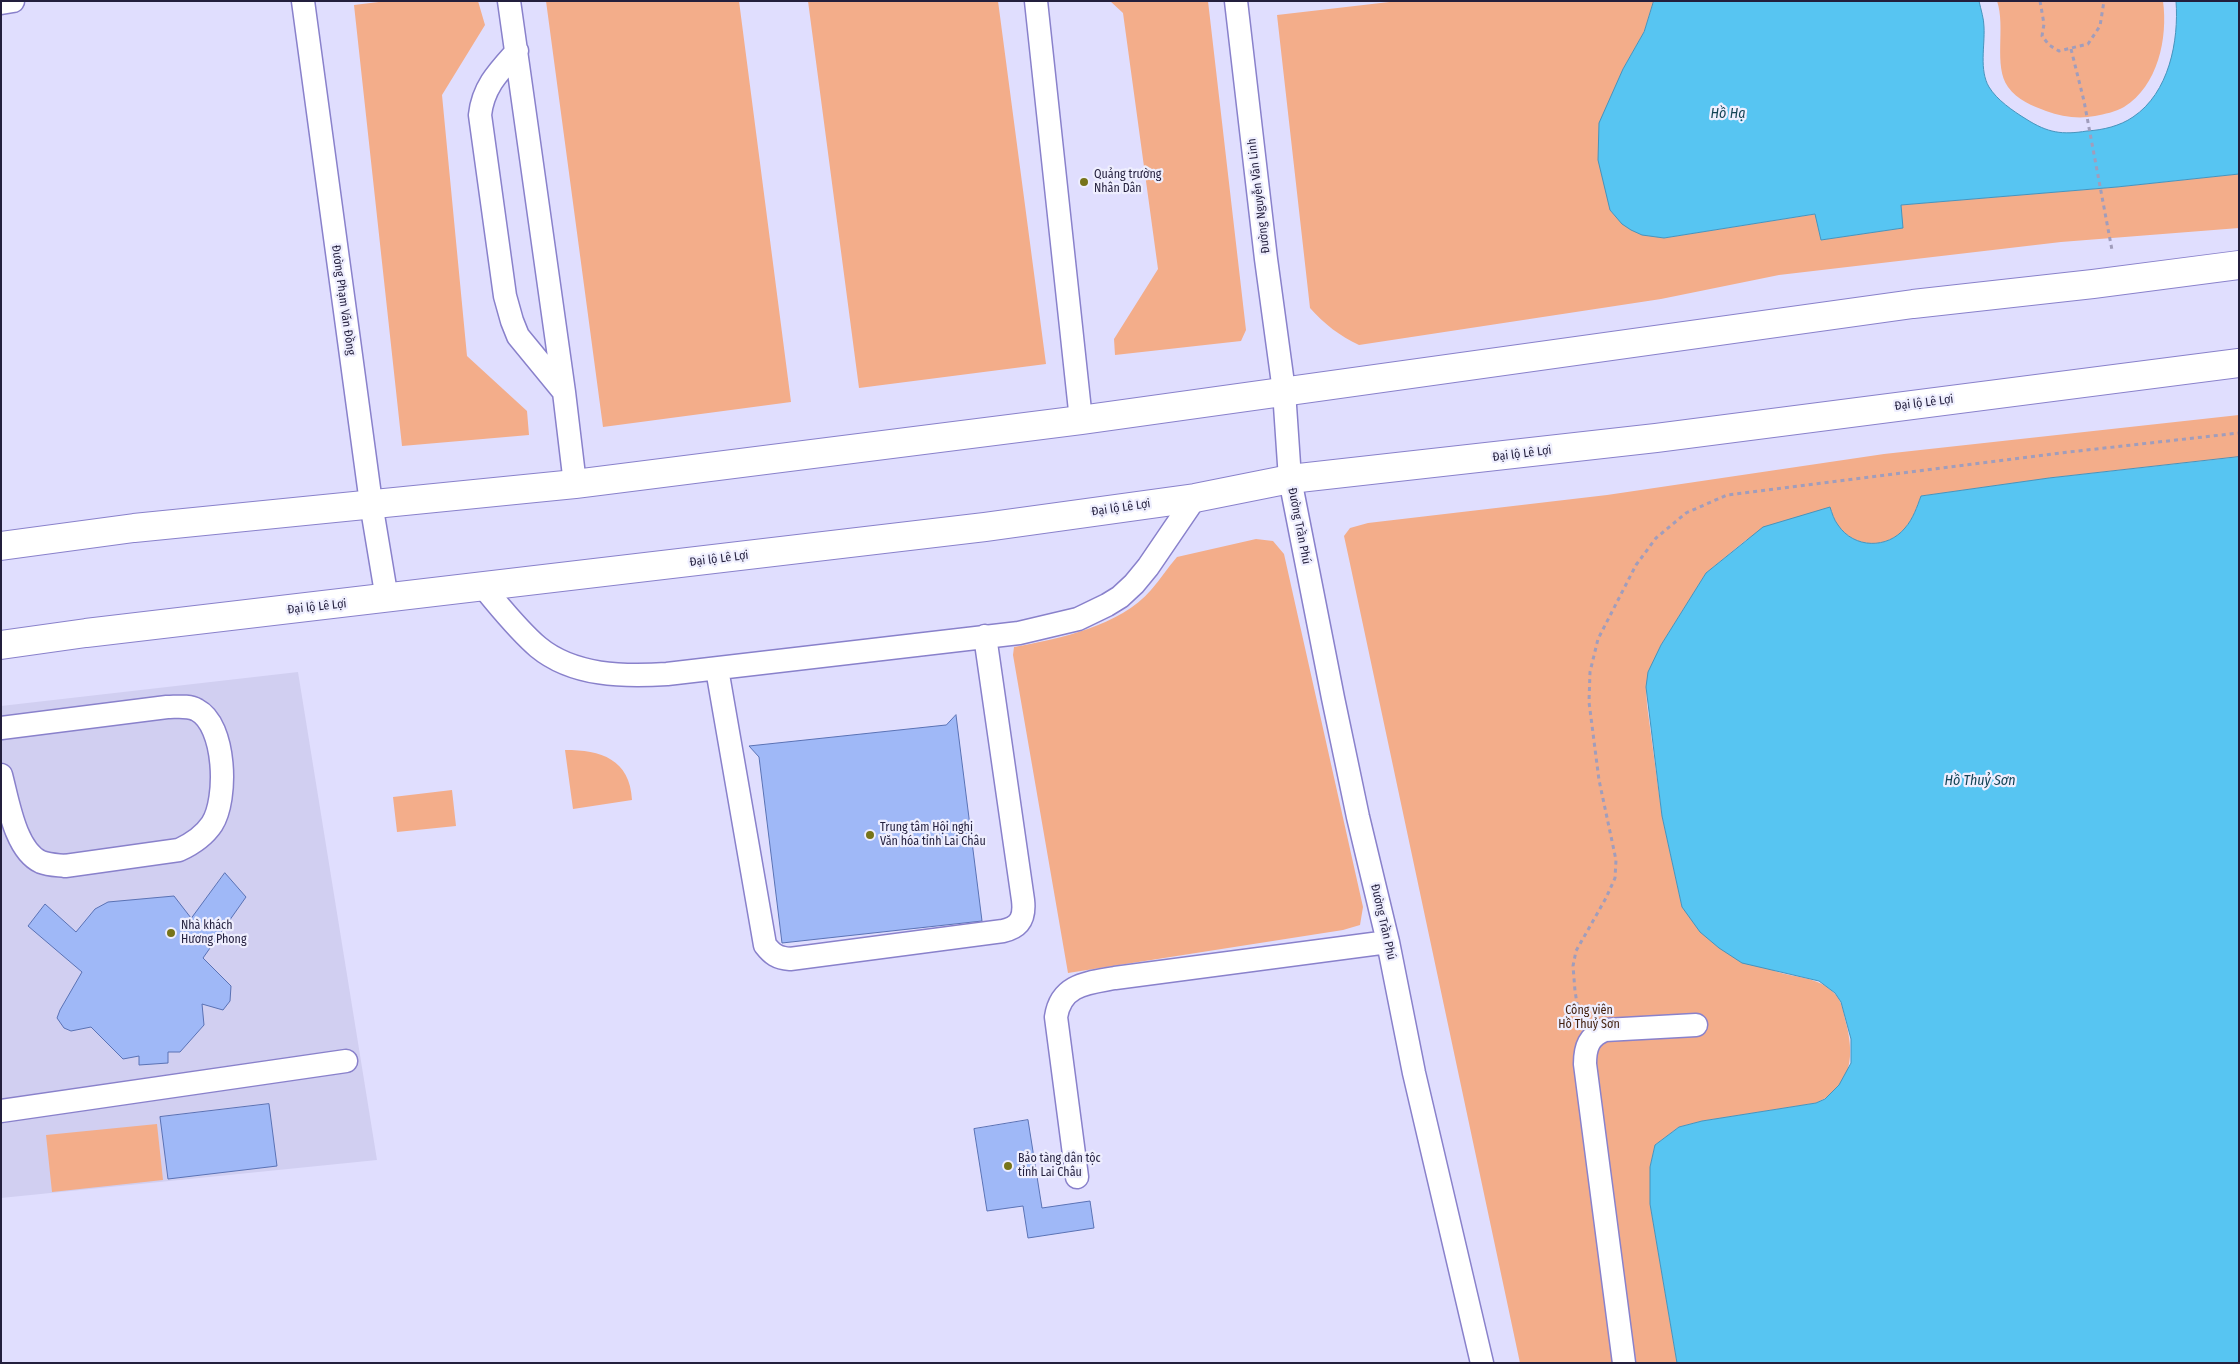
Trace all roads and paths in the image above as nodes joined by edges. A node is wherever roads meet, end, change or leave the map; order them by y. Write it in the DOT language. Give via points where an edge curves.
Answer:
graph roads {
  1 [pos="13,1"];
  2 [pos="303,1"];
  3 [pos="509,1"];
  4 [pos="1036,1"];
  5 [pos="1236,1"];
  6 [pos="2040,1"];
  7 [pos="2104,1"];
  8 [pos="1,3"];
  9 [pos="2071,49"];
  10 [pos="517,51"];
  11 [pos="2112,250"];
  12 [pos="2239,265"];
  13 [pos="2239,363"];
  14 [pos="1284,391"];
  15 [pos="564,392"];
  16 [pos="1081,420"];
  17 [pos="2239,433"];
  18 [pos="1290,479"];
  19 [pos="574,484"];
  20 [pos="1195,498"];
  21 [pos="371,503"];
  22 [pos="1,546"];
  23 [pos="484,588"];
  24 [pos="387,599"];
  25 [pos="985,636"];
  26 [pos="1,645"];
  27 [pos="717,669"];
  28 [pos="1,728"];
  29 [pos="1,775"];
  30 [pos="1388,942"];
  31 [pos="1696,1025"];
  32 [pos="1581,1026"];
  33 [pos="346,1061"];
  34 [pos="1,1111"];
  35 [pos="1077,1177"];
  36 [pos="1482,1363"];
  37 [pos="1624,1363"];
  1 -- 8 [label="street"];
  2 -- 21 [label="street, Đường Phạm Văn Đồng"];
  3 -- 10 [label="street"];
  4 -- 16 [label="street"];
  5 -- 14 [label="street, Đường Nguyễn Văn Linh"];
  6 -- 9 [label="path" via="2044,24 2042,36 2058,51"];
  7 -- 9 [label="path" via="2095,37 2088,44"];
  9 -- 11 [label="path"];
  10 -- 15 [label="street"];
  10 -- 15 [label="street" via="486,89 480,115 505,296 512,321 518,336"];
  12 -- 14 [label="main road" via="1913,304"];
  13 -- 18 [label="main road, Đại lộ Lê Lợi" via="1656,438"];
  14 -- 16 [label="main road"];
  14 -- 18 [label="street, Đường Nguyễn Văn Linh"];
  15 -- 19 [label="street"];
  16 -- 19 [label="main road"];
  17 -- 32 [label="path" via="1728,495 1686,513 1656,538 1636,565 1598,640 1590,672 1599,780 1616,860 1615,878 1576,951 1574,991"];
  18 -- 20 [label="main road, Đại lộ Lê Lợi"];
  18 -- 30 [label="street, Đường Trần Phú" via="1356,808"];
  19 -- 21 [label="main road"];
  20 -- 23 [label="main road, Đại lộ Lê Lợi"];
  20 -- 25 [label="street" via="1148,568 1120,597 1078,619 1019,633"];
  21 -- 22 [label="main road" via="134,528"];
  21 -- 24 [label="street, Đường Phạm Văn Đồng"];
  23 -- 24 [label="main road, Đại lộ Lê Lợi"];
  23 -- 27 [label="street" via="520,631 564,663 588,670 634,676"];
  24 -- 26 [label="main road, Đại lộ Lê Lợi"];
  25 -- 27 [label="street"];
  25 -- 27 [label="street" via="1023,900 1019,924 1003,931 790,958 772,954 765,945"];
  28 -- 29 [label="street" via="187,706 197,710 212,724 221,768 222,794 211,825 191,844 179,850 65,866 50,865 40,862 22,842"];
  30 -- 35 [label="street" via="1115,978 1074,988 1058,1006 1057,1026"];
  30 -- 36 [label="street, Đường Trần Phú" via="1414,1073"];
  31 -- 37 [label="street" via="1605,1030 1592,1037 1586,1047 1585,1064"];
  33 -- 34 [label="street"];
}
